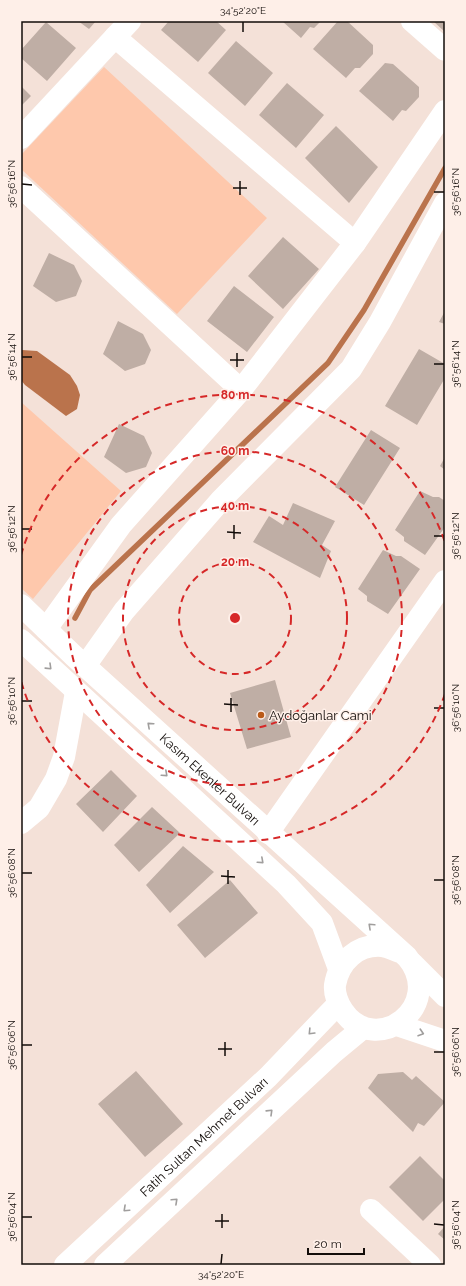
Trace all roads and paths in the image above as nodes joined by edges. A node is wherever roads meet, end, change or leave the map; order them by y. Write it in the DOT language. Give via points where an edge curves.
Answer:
graph roads {
  1 [pos="130,21"];
  2 [pos="412,21"];
  3 [pos="115,37"];
  4 [pos="445,50"];
  5 [pos="445,111"];
  6 [pos="21,138"];
  7 [pos="21,187"];
  8 [pos="445,203"];
  9 [pos="355,243"];
  10 [pos="241,390"];
  11 [pos="445,581"];
  12 [pos="21,605"];
  13 [pos="46,629"];
  14 [pos="21,640"];
  15 [pos="85,666"];
  16 [pos="76,692"];
  17 [pos="21,823"];
  18 [pos="268,833"];
  19 [pos="406,958"];
  20 [pos="339,970"];
  21 [pos="445,996"];
  22 [pos="338,1004"];
  23 [pos="397,1025"];
  24 [pos="363,1028"];
  25 [pos="445,1041"];
  26 [pos="371,1210"];
  27 [pos="65,1265"];
  28 [pos="105,1265"];
  29 [pos="430,1265"];
  1 -- 3 [label="street"];
  2 -- 4 [label="street"];
  3 -- 6 [label="street"];
  3 -- 9 [label="street"];
  5 -- 9 [label="street"];
  7 -- 10 [label="street"];
  8 -- 15 [label="street" via="380,322 351,369 221,500 124,611"];
  9 -- 10 [label="street"];
  10 -- 13 [label="street" via="121,525"];
  11 -- 18 [label="street"];
  12 -- 13 [label="street, Kasım Ekenler Bulvarı"];
  13 -- 15 [label="street, Kasım Ekenler Bulvarı"];
  14 -- 16 [label="street, Kasım Ekenler Bulvarı, one-way"];
  18 -- 15 [label="street, Kasım Ekenler Bulvarı, one-way"];
  16 -- 17 [label="street" via="64,757 56,779 39,808"];
  16 -- 20 [label="street, Kasım Ekenler Bulvarı, one-way" via="286,884 322,923"];
  19 -- 18 [label="street, Kasım Ekenler Bulvarı, one-way"];
  19 -- 20 [label="street" via="383,946 365,947 350,956"];
  19 -- 21 [label="street, Kasım Ekenler Bulvarı"];
  19 -- 23 [label="street" via="419,980 419,998 411,1014"];
  20 -- 22 [label="street" via="335,986"];
  22 -- 24 [label="street" via="348,1018"];
  22 -- 27 [label="street, Fatih Sultan Mehmet Bulvarı, one-way" via="268,1077"];
  23 -- 24 [label="street" via="380,1030"];
  23 -- 25 [label="street, one-way"];
  28 -- 24 [label="street, Fatih Sultan Mehmet Bulvarı, one-way"];
  26 -- 29 [label="street"];
}
